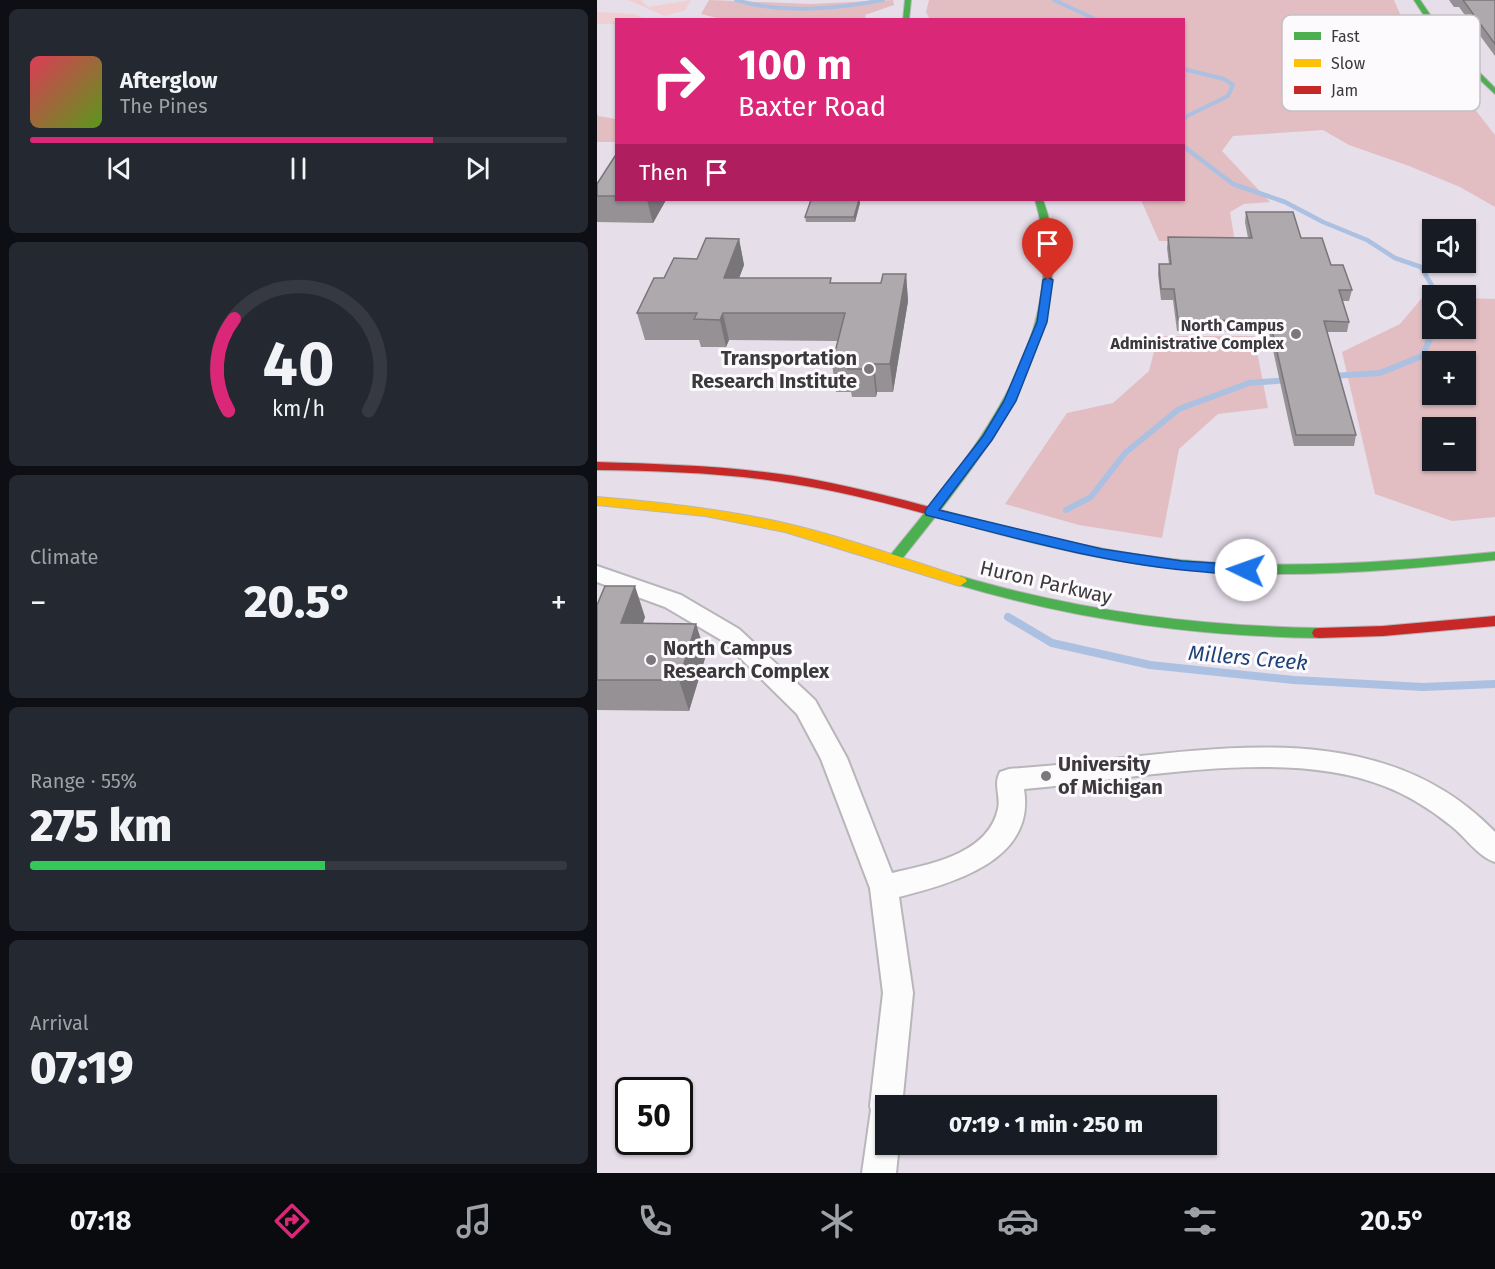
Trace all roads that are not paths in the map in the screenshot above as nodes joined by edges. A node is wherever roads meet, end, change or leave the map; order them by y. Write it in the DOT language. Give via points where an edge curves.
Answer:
graph roads {
  1 [pos="908,0"];
  2 [pos="1417,0"];
  3 [pos="1427,15"];
  4 [pos="906,18"];
  5 [pos="1480,76"];
  6 [pos="1495,91"];
  7 [pos="1039,201"];
  8 [pos="597,466"];
  9 [pos="597,501"];
  10 [pos="931,512"];
  11 [pos="1495,556"];
  12 [pos="893,561"];
  13 [pos="597,574"];
  14 [pos="1495,621"];
  15 [pos="1495,850"];
  16 [pos="884,888"];
  17 [pos="887,1095"];
  18 [pos="881,1155"];
  19 [pos="879,1173"];
  1 -- 4 [label="main road"];
  2 -- 3 [label="main road"];
  5 -- 6 [label="main road"];
  7 -- 10 [label="main road" via="1049,257 1046,301 1037,338 998,423"];
  8 -- 10 [label="main road, Huron Parkway" via="759,475 821,485"];
  9 -- 12 [label="main road, Huron Parkway" via="742,519 813,535"];
  10 -- 11 [label="main road, Huron Parkway" via="1074,548 1135,560 1204,567 1296,572"];
  10 -- 12 [label="main road"];
  12 -- 14 [label="main road, Huron Parkway" via="1050,606 1186,628 1337,634"];
  13 -- 16 [label="street" via="673,601 731,635 806,707 834,758"];
  15 -- 16 [label="street" via="1440,801 1383,773 1327,760 1272,757 1186,761 1009,780 1012,807 1000,837 984,852 965,865"];
  16 -- 17 [label="street" via="898,993"];
  18 -- 19 [label="street"];
}
